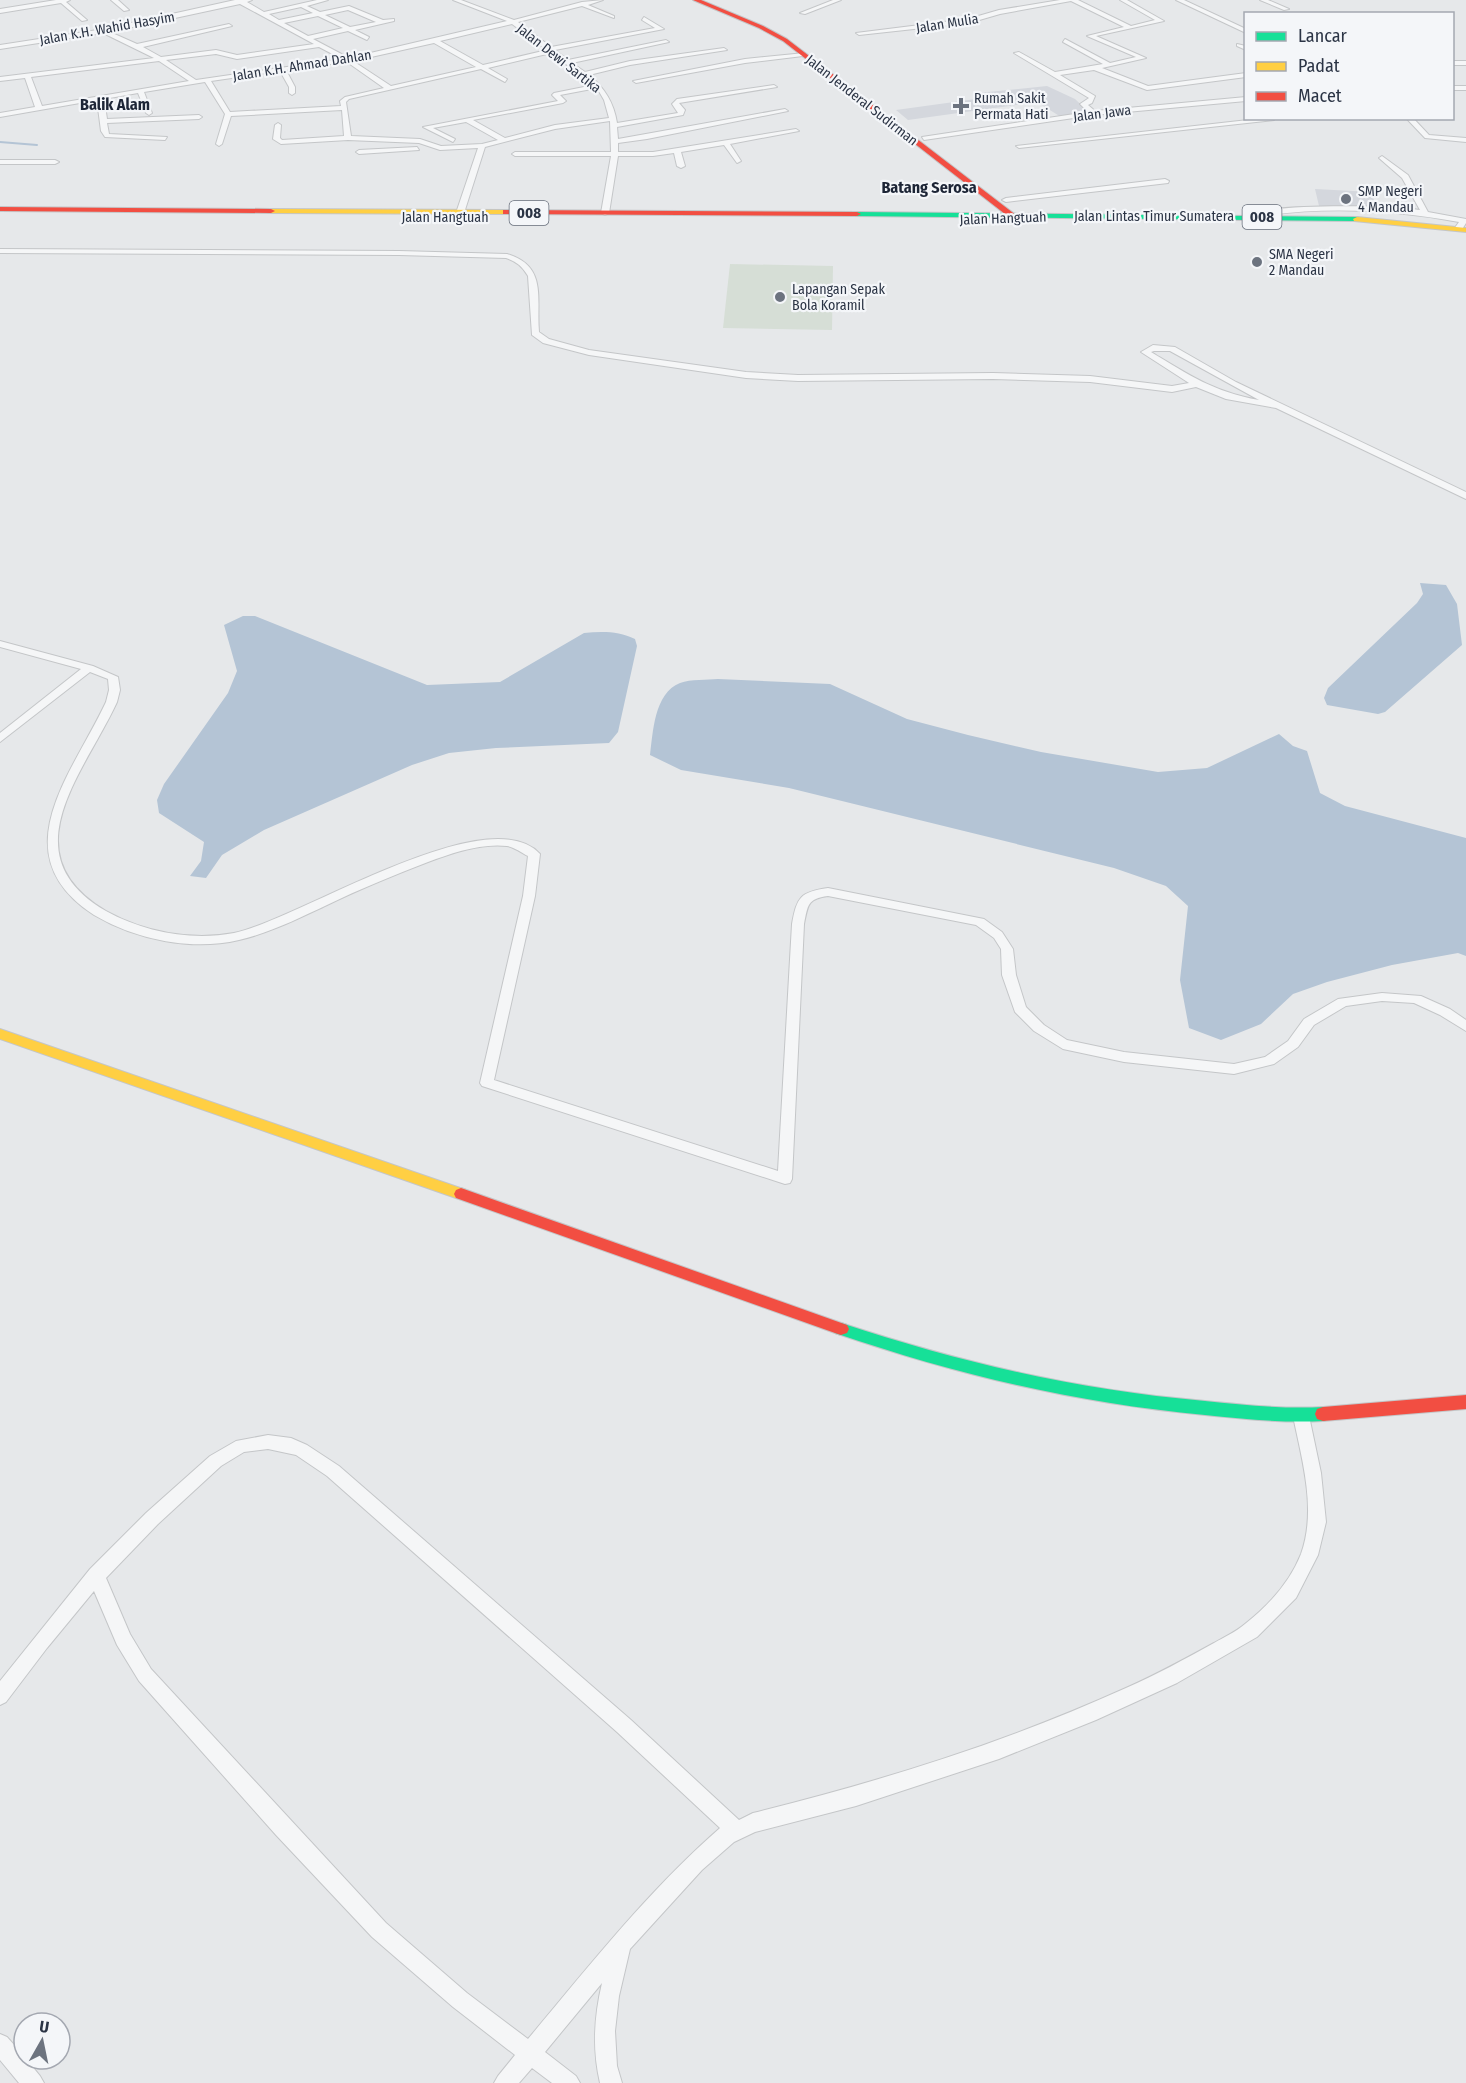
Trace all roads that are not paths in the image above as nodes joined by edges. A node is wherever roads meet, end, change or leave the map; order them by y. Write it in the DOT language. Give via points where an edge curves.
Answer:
graph roads {
  1 [pos="67,0"];
  2 [pos="114,0"];
  3 [pos="249,0"];
  4 [pos="325,0"];
  5 [pos="456,0"];
  6 [pos="595,0"];
  7 [pos="696,0"];
  8 [pos="708,0"];
  9 [pos="838,0"];
  10 [pos="1013,0"];
  11 [pos="1071,0"];
  12 [pos="1124,0"];
  13 [pos="1179,0"];
  14 [pos="1263,0"];
  15 [pos="62,1"];
  16 [pos="239,1"];
  17 [pos="582,4"];
  18 [pos="301,5"];
  19 [pos="1027,7"];
  20 [pos="1286,9"];
  21 [pos="0,10"];
  22 [pos="126,10"];
  23 [pos="804,13"];
  24 [pos="263,14"];
  25 [pos="318,14"];
  26 [pos="612,17"];
  27 [pos="84,20"];
  28 [pos="392,20"];
  29 [pos="644,20"];
  30 [pos="512,21"];
  31 [pos="279,22"];
  32 [pos="382,22"];
  33 [pos="756,22"];
  34 [pos="229,26"];
  35 [pos="1128,27"];
  36 [pos="351,29"];
  37 [pos="104,31"];
  38 [pos="1244,31"];
  39 [pos="859,33"];
  40 [pos="307,38"];
  41 [pos="367,38"];
  42 [pos="1065,40"];
  43 [pos="435,41"];
  44 [pos="666,42"];
  45 [pos="320,45"];
  46 [pos="0,46"];
  47 [pos="137,46"];
  48 [pos="552,50"];
  49 [pos="724,50"];
  50 [pos="1017,53"];
  51 [pos="803,54"];
  52 [pos="158,58"];
  53 [pos="348,60"];
  54 [pos="566,62"];
  55 [pos="1110,65"];
  56 [pos="481,66"];
  57 [pos="1095,68"];
  58 [pos="284,70"];
  59 [pos="1054,74"];
  60 [pos="27,75"];
  61 [pos="582,75"];
  62 [pos="1244,75"];
  63 [pos="0,79"];
  64 [pos="207,80"];
  65 [pos="505,80"];
  66 [pos="636,81"];
  67 [pos="195,82"];
  68 [pos="599,86"];
  69 [pos="774,87"];
  70 [pos="389,88"];
  71 [pos="140,91"];
  72 [pos="292,93"];
  73 [pos="100,98"];
  74 [pos="1244,99"];
  75 [pos="39,108"];
  76 [pos="345,108"];
  77 [pos="785,111"];
  78 [pos="1094,113"];
  79 [pos="149,114"];
  80 [pos="228,114"];
  81 [pos="0,115"];
  82 [pos="199,117"];
  83 [pos="1063,118"];
  84 [pos="466,119"];
  85 [pos="1270,120"];
  86 [pos="1411,120"];
  87 [pos="104,121"];
  88 [pos="613,123"];
  89 [pos="278,125"];
  90 [pos="1072,125"];
  91 [pos="796,131"];
  92 [pos="1081,131"];
  93 [pos="165,138"];
  94 [pos="348,138"];
  95 [pos="924,138"];
  96 [pos="1089,138"];
  97 [pos="453,140"];
  98 [pos="504,140"];
  99 [pos="1466,140"];
  100 [pos="615,141"];
  101 [pos="219,144"];
  102 [pos="727,144"];
  103 [pos="482,146"];
  104 [pos="1019,146"];
  105 [pos="440,148"];
  106 [pos="676,151"];
  107 [pos="359,152"];
  108 [pos="938,153"];
  109 [pos="515,154"];
  110 [pos="615,155"];
  111 [pos="1382,158"];
  112 [pos="737,161"];
  113 [pos="0,162"];
  114 [pos="55,162"];
  115 [pos="681,166"];
  116 [pos="1165,181"];
  117 [pos="1006,200"];
  118 [pos="0,209"];
  119 [pos="460,213"];
  120 [pos="605,213"];
  121 [pos="1425,213"];
  122 [pos="0,215"];
  123 [pos="725,216"];
  124 [pos="1020,216"];
  125 [pos="1057,216"];
  126 [pos="1249,216"];
  127 [pos="1463,225"];
  128 [pos="0,251"];
  129 [pos="1197,384"];
  130 [pos="1279,406"];
  131 [pos="1466,496"];
  132 [pos="0,644"];
  133 [pos="89,668"];
  134 [pos="0,739"];
  135 [pos="1466,1026"];
  136 [pos="0,1034"];
  137 [pos="1466,1402"];
  138 [pos="1301,1416"];
  139 [pos="96,1575"];
  140 [pos="0,1696"];
  141 [pos="737,1831"];
  142 [pos="622,1943"];
  143 [pos="0,2044"];
  144 [pos="529,2054"];
  145 [pos="33,2083"];
  146 [pos="505,2083"];
  147 [pos="569,2083"];
  148 [pos="611,2083"];
  1 -- 15 [label="street"];
  2 -- 22 [label="street"];
  3 -- 16 [label="street, Jalan K.H. Wahid Hasyim"];
  4 -- 18 [label="street"];
  5 -- 30 [label="street, Jalan Dewi Sartika"];
  6 -- 17 [label="street, Jalan K.H. Ahmad Dahlan"];
  7 -- 33 [label="main road, Jalan Jenderal Sudirman"];
  8 -- 33 [label="main road, Jalan Jenderal Sudirman"];
  9 -- 23 [label="street"];
  10 -- 19 [label="street"];
  11 -- 19 [label="street, Jalan Mulia"];
  11 -- 35 [label="street"];
  12 -- 35 [label="street" via="1161,21"];
  13 -- 38 [label="street"];
  14 -- 20 [label="street"];
  15 -- 21 [label="street"];
  15 -- 27 [label="street"];
  16 -- 24 [label="street"];
  16 -- 37 [label="street, Jalan K.H. Wahid Hasyim"];
  17 -- 26 [label="street"];
  17 -- 30 [label="street, Jalan K.H. Ahmad Dahlan"];
  18 -- 24 [label="street"];
  18 -- 25 [label="street"];
  19 -- 39 [label="street, Jalan Mulia" via="969,21"];
  24 -- 31 [label="street"];
  25 -- 31 [label="street"];
  25 -- 32 [label="street" via="351,8"];
  25 -- 36 [label="street"];
  28 -- 32 [label="street"];
  29 -- 48 [label="street" via="661,29"];
  30 -- 43 [label="street, Jalan K.H. Ahmad Dahlan"];
  30 -- 48 [label="street, Jalan Dewi Sartika"];
  31 -- 40 [label="street"];
  32 -- 36 [label="street"];
  33 -- 51 [label="main road, Jalan Jenderal Sudirman"];
  33 -- 95 [label="main road, Jalan Jenderal Sudirman" via="791,39"];
  34 -- 47 [label="street"];
  35 -- 55 [label="street" via="1090,37 1143,57"];
  36 -- 40 [label="street"];
  36 -- 41 [label="street"];
  37 -- 46 [label="street, Jalan K.H. Wahid Hasyim"];
  37 -- 47 [label="street"];
  40 -- 45 [label="street"];
  42 -- 55 [label="street"];
  43 -- 53 [label="street, Jalan K.H. Ahmad Dahlan"];
  43 -- 56 [label="street"];
  44 -- 54 [label="street"];
  45 -- 52 [label="street" via="237,57 216,51"];
  45 -- 53 [label="street"];
  47 -- 52 [label="street"];
  48 -- 54 [label="street, Jalan Dewi Sartika"];
  48 -- 56 [label="street"];
  49 -- 61 [label="street" via="630,63"];
  50 -- 59 [label="street"];
  51 -- 66 [label="street"];
  51 -- 108 [label="main road, Jalan Jenderal Sudirman"];
  52 -- 60 [label="street"];
  52 -- 67 [label="street"];
  53 -- 58 [label="street, Jalan K.H. Ahmad Dahlan"];
  53 -- 70 [label="street"];
  54 -- 61 [label="street, Jalan Dewi Sartika"];
  55 -- 57 [label="street"];
  56 -- 65 [label="street"];
  56 -- 70 [label="street"];
  57 -- 59 [label="street"];
  57 -- 62 [label="street" via="1147,88"];
  58 -- 64 [label="street, Jalan K.H. Ahmad Dahlan"];
  58 -- 72 [label="street"];
  59 -- 78 [label="street" via="1093,97 1083,104"];
  60 -- 63 [label="street"];
  60 -- 75 [label="street"];
  61 -- 68 [label="street, Jalan Dewi Sartika"];
  64 -- 67 [label="street, Jalan K.H. Ahmad Dahlan"];
  64 -- 80 [label="street"];
  67 -- 71 [label="street, Jalan K.H. Ahmad Dahlan"];
  68 -- 84 [label="street" via="556,94 561,102"];
  68 -- 88 [label="street, Jalan Dewi Sartika"];
  69 -- 88 [label="street" via="677,101 681,114"];
  70 -- 76 [label="street" via="345,98"];
  71 -- 73 [label="street, Jalan K.H. Ahmad Dahlan"];
  71 -- 79 [label="street"];
  73 -- 75 [label="street, Jalan K.H. Ahmad Dahlan"];
  73 -- 87 [label="street"];
  74 -- 78 [label="street, Jalan Jawa"];
  75 -- 81 [label="street, Jalan K.H. Ahmad Dahlan"];
  76 -- 80 [label="street"];
  76 -- 94 [label="street"];
  77 -- 100 [label="street"];
  78 -- 83 [label="street, Jalan Jawa"];
  80 -- 101 [label="street"];
  82 -- 87 [label="street"];
  83 -- 90 [label="street"];
  83 -- 95 [label="street, Jalan Jawa"];
  84 -- 97 [label="street" via="426,127"];
  84 -- 98 [label="street"];
  85 -- 96 [label="street"];
  86 -- 99 [label="street" via="1427,137"];
  87 -- 93 [label="street" via="107,136"];
  88 -- 98 [label="street" via="555,127"];
  88 -- 100 [label="street, Jalan Dewi Sartika"];
  89 -- 94 [label="street" via="276,139 281,142"];
  91 -- 102 [label="street"];
  92 -- 96 [label="street"];
  94 -- 105 [label="street" via="420,141"];
  95 -- 108 [label="main road, Jalan Jenderal Sudirman"];
  96 -- 104 [label="street"];
  98 -- 103 [label="street"];
  100 -- 110 [label="street, Jalan Dewi Sartika"];
  102 -- 106 [label="street"];
  102 -- 112 [label="street"];
  103 -- 105 [label="street"];
  103 -- 119 [label="street"];
  105 -- 107 [label="street"];
  106 -- 110 [label="street"];
  106 -- 115 [label="street"];
  108 -- 117 [label="main road, Jalan Jenderal Sudirman"];
  108 -- 124 [label="main road, Jalan Jenderal Sudirman"];
  109 -- 110 [label="street"];
  110 -- 120 [label="street, Jalan Dewi Sartika"];
  111 -- 121 [label="street" via="1406,177"];
  113 -- 114 [label="street"];
  116 -- 117 [label="street"];
  117 -- 124 [label="main road, Jalan Jenderal Sudirman"];
  118 -- 119 [label="main road, Jalan Hangtuah / 008"];
  119 -- 120 [label="main road, Jalan Hangtuah / 008"];
  120 -- 123 [label="main road, Jalan Hangtuah / 008"];
  121 -- 126 [label="street" via="1381,209 1284,210"];
  121 -- 127 [label="street"];
  122 -- 123 [label="main road, Jalan Hangtuah / 008"];
  123 -- 124 [label="main road, Jalan Hangtuah / 008"];
  124 -- 125 [label="main road, Jalan Hangtuah / 008"];
  125 -- 126 [label="main road, Jalan Lintas Timur Sumatera / 008"];
  126 -- 127 [label="main road, Jalan Lintas Timur Sumatera / 008"];
  128 -- 129 [label="street" via="507,256 518,258 528,268 534,287 534,333 546,341 589,352 771,377 993,376 1081,379 1172,389"];
  129 -- 130 [label="street" via="1229,397"];
  129 -- 130 [label="street" via="1145,352 1160,347 1172,349"];
  130 -- 131 [label="street"];
  132 -- 133 [label="street"];
  133 -- 134 [label="street"];
  133 -- 135 [label="street" via="113,677 116,685 111,704 64,793 51,839 58,872 86,903 120,923 160,937 192,940 238,936 448,850 477,844 526,845 534,854 529,896 487,1083 785,1179 798,924 802,903 813,894 828,892 980,922 999,935 1007,949 1009,975 1020,1009 1039,1028 1063,1044 1124,1057 1234,1069 1269,1061 1293,1044 1309,1022 1343,1002 1382,997 1416,999"];
  136 -- 138 [label="main road" via="901,1350 972,1371 1108,1398"];
  137 -- 138 [label="main road"];
  138 -- 141 [label="street" via="1313,1473 1317,1522 1309,1555 1290,1592 1251,1631 1171,1677 999,1750"];
  139 -- 140 [label="street" via="41,1638"];
  139 -- 141 [label="street" via="138,1530 212,1463 240,1446 262,1442 289,1444 312,1454 342,1479 624,1726"];
  139 -- 144 [label="street" via="123,1639 146,1675 211,1750 379,1930"];
  141 -- 142 [label="street" via="695,1863"];
  142 -- 144 [label="street"];
  142 -- 148 [label="street" via="603,2035"];
  143 -- 145 [label="street"];
  144 -- 146 [label="street"];
  144 -- 147 [label="street"];
}
